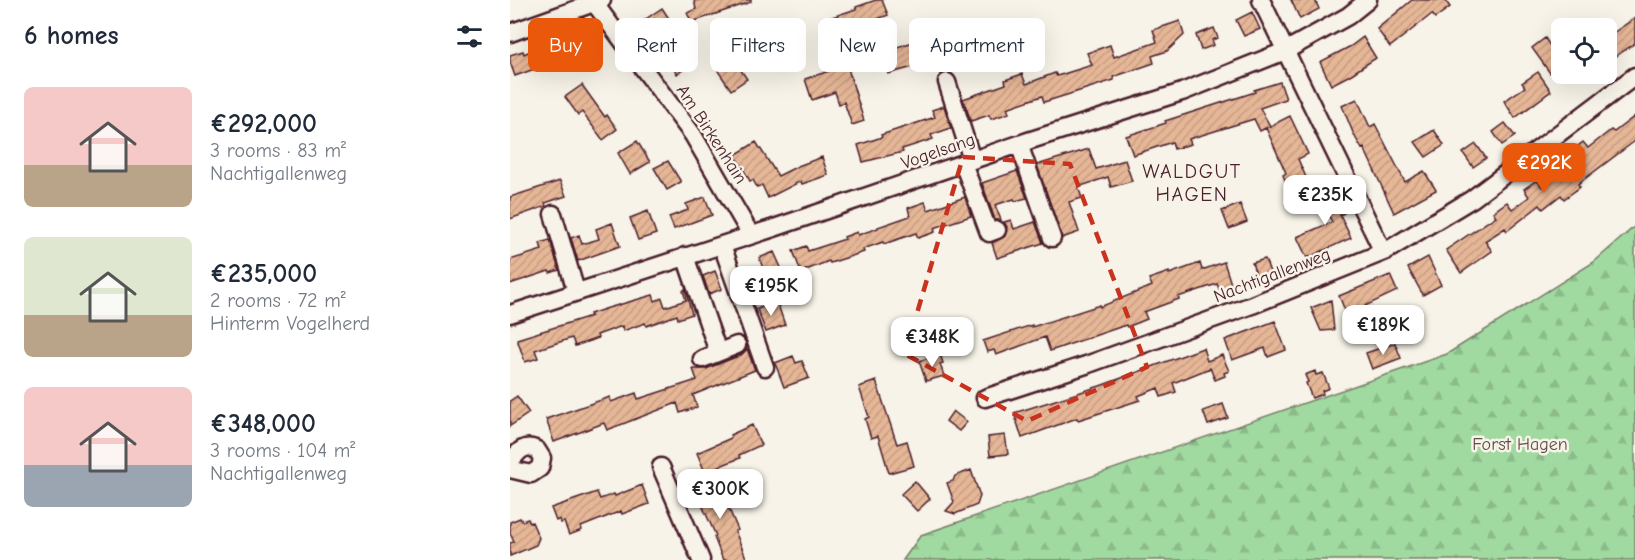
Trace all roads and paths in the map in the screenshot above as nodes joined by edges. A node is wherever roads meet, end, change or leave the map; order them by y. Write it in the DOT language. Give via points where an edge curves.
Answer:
graph roads {
  1 [pos="1261,0"];
  2 [pos="1368,0"];
  3 [pos="596,1"];
  4 [pos="510,33"];
  5 [pos="1285,51"];
  6 [pos="1635,76"];
  7 [pos="947,82"];
  8 [pos="1019,144"];
  9 [pos="968,161"];
  10 [pos="553,213"];
  11 [pos="997,230"];
  12 [pos="751,235"];
  13 [pos="1052,238"];
  14 [pos="722,245"];
  15 [pos="1383,252"];
  16 [pos="685,256"];
  17 [pos="576,291"];
  18 [pos="510,314"];
  19 [pos="737,345"];
  20 [pos="718,352"];
  21 [pos="702,358"];
  22 [pos="765,367"];
  23 [pos="985,398"];
  24 [pos="510,462"];
  25 [pos="661,467"];
  26 [pos="510,469"];
  27 [pos="701,560"];
  1 -- 5 [label="street"];
  2 -- 5 [label="street, Vogelsang" via="1348,16"];
  3 -- 4 [label="street"];
  3 -- 12 [label="street, Am Birkenhain" via="693,135"];
  5 -- 8 [label="street, Vogelsang" via="1182,92"];
  5 -- 15 [label="street"];
  6 -- 15 [label="street, Nachtigallenweg" via="1472,199"];
  7 -- 9 [label="street"];
  8 -- 9 [label="street, Vogelsang"];
  8 -- 13 [label="street"];
  9 -- 11 [label="street" via="989,234"];
  9 -- 12 [label="street, Vogelsang"];
  10 -- 17 [label="street"];
  12 -- 14 [label="street, Vogelsang"];
  14 -- 16 [label="street, Vogelsang"];
  14 -- 22 [label="street"];
  15 -- 23 [label="street, Nachtigallenweg" via="1241,309"];
  16 -- 17 [label="street, Vogelsang"];
  16 -- 20 [label="street"];
  17 -- 18 [label="street, Vogelsang"];
  19 -- 20 [label="street"];
  20 -- 21 [label="street"];
  24 -- 26 [label="street" via="519,450 527,447 537,450 542,458 540,468 531,474"];
  25 -- 27 [label="street"];
}
